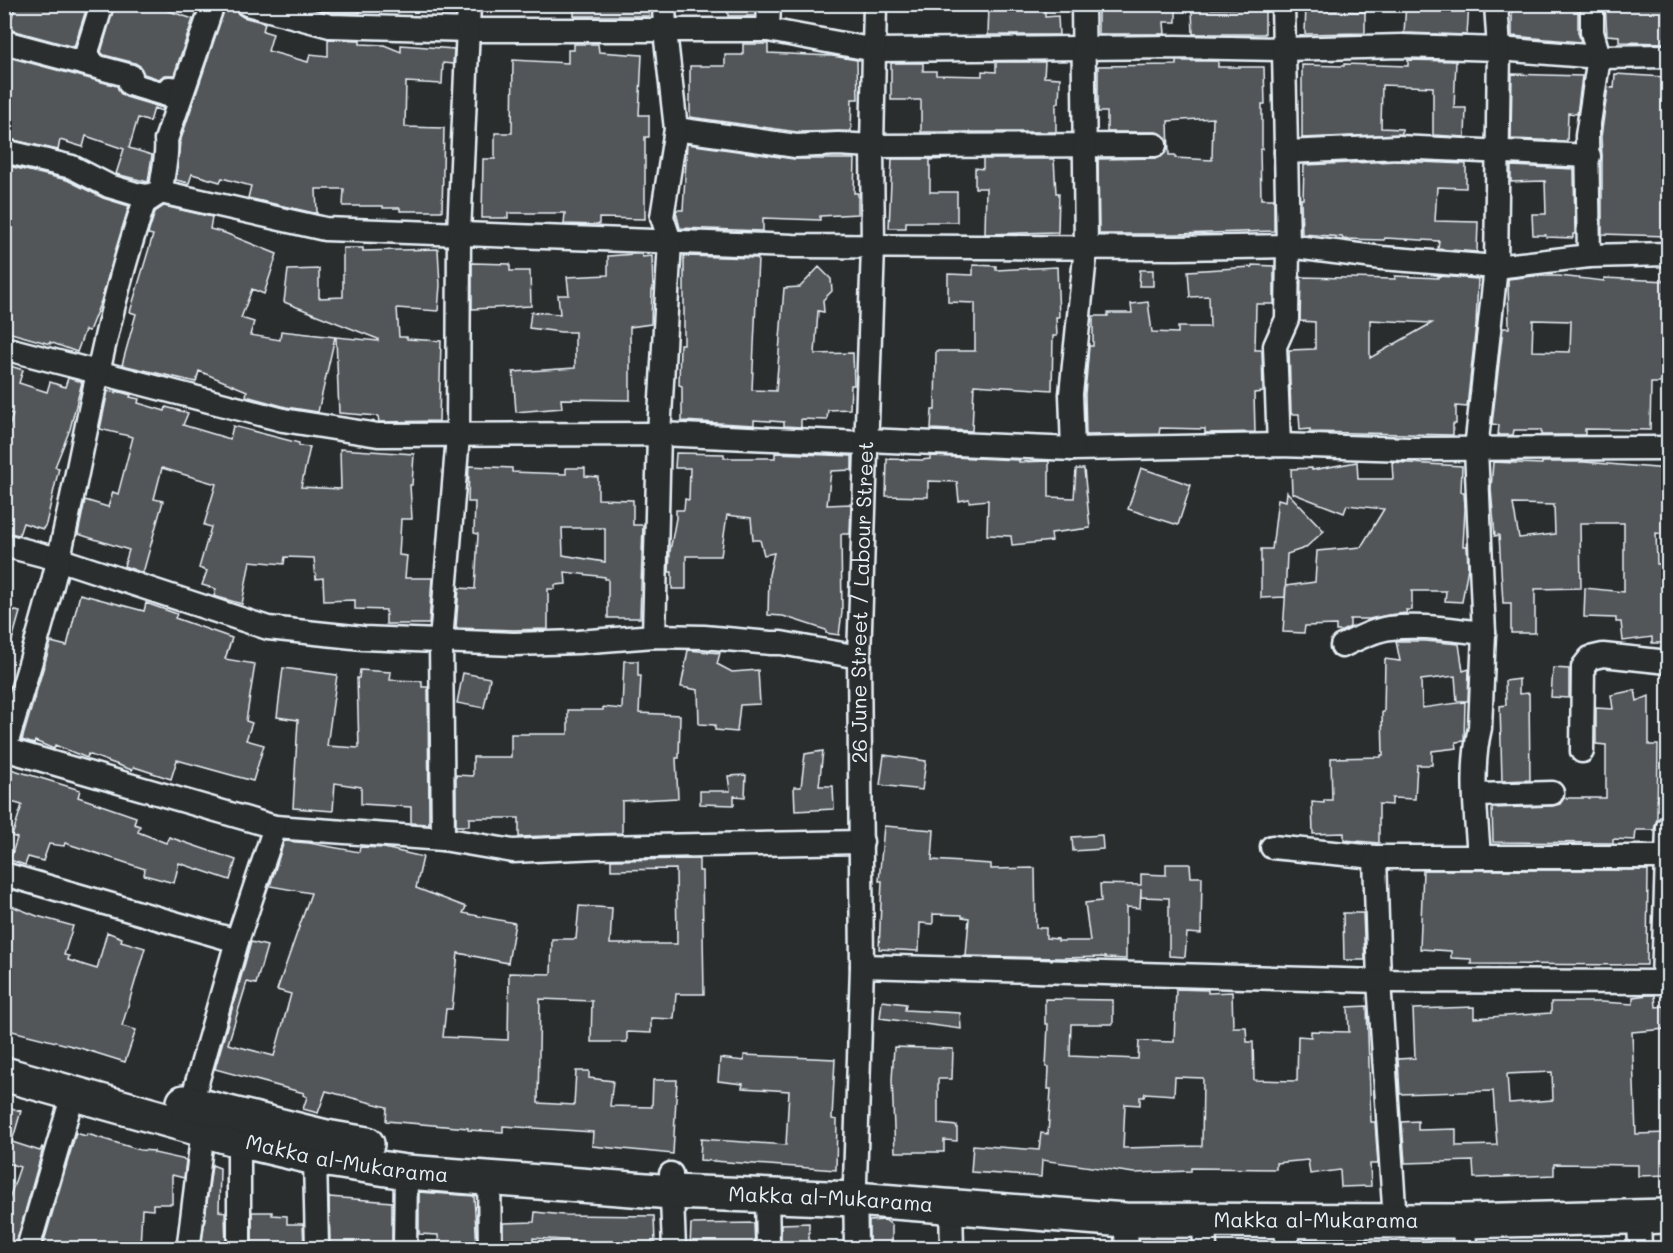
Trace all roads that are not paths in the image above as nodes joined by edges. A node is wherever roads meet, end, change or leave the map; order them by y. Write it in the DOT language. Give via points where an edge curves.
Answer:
graph roads {
  1 [pos="102,4"];
  2 [pos="213,4"];
  3 [pos="247,4"];
  4 [pos="469,4"];
  5 [pos="664,4"];
  6 [pos="769,4"];
  7 [pos="875,4"];
  8 [pos="1083,4"];
  9 [pos="1283,4"];
  10 [pos="1496,4"];
  11 [pos="1592,4"];
  12 [pos="468,30"];
  13 [pos="768,30"];
  14 [pos="665,31"];
  15 [pos="4,42"];
  16 [pos="1083,47"];
  17 [pos="1283,49"];
  18 [pos="1499,49"];
  19 [pos="875,50"];
  20 [pos="1668,56"];
  21 [pos="1599,57"];
  22 [pos="95,65"];
  23 [pos="183,89"];
  24 [pos="676,129"];
  25 [pos="1084,144"];
  26 [pos="1155,145"];
  27 [pos="872,146"];
  28 [pos="4,151"];
  29 [pos="1496,151"];
  30 [pos="1286,152"];
  31 [pos="1589,156"];
  32 [pos="161,192"];
  33 [pos="459,233"];
  34 [pos="670,242"];
  35 [pos="1288,246"];
  36 [pos="873,247"];
  37 [pos="1086,248"];
  38 [pos="1668,254"];
  39 [pos="1589,256"];
  40 [pos="1496,267"];
  41 [pos="4,348"];
  42 [pos="97,373"];
  43 [pos="659,434"];
  44 [pos="458,436"];
  45 [pos="867,440"];
  46 [pos="1279,445"];
  47 [pos="1668,448"];
  48 [pos="1073,449"];
  49 [pos="1476,449"];
  50 [pos="4,546"];
  51 [pos="58,559"];
  52 [pos="1484,633"];
  53 [pos="654,636"];
  54 [pos="441,641"];
  55 [pos="1342,646"];
  56 [pos="859,657"];
  57 [pos="1668,662"];
  58 [pos="5,749"];
  59 [pos="1582,752"];
  60 [pos="1552,793"];
  61 [pos="1475,795"];
  62 [pos="275,827"];
  63 [pos="1668,827"];
  64 [pos="442,839"];
  65 [pos="862,842"];
  66 [pos="1272,847"];
  67 [pos="1479,856"];
  68 [pos="1375,857"];
  69 [pos="1667,857"];
  70 [pos="4,874"];
  71 [pos="237,941"];
  72 [pos="862,966"];
  73 [pos="1379,981"];
  74 [pos="1666,982"];
  75 [pos="4,1054"];
  76 [pos="4,1074"];
  77 [pos="73,1094"];
  78 [pos="193,1120"];
  79 [pos="239,1140"];
  80 [pos="315,1158"];
  81 [pos="406,1172"];
  82 [pos="489,1177"];
  83 [pos="671,1183"];
  84 [pos="855,1191"];
  85 [pos="767,1195"];
  86 [pos="1668,1196"];
  87 [pos="951,1208"];
  88 [pos="1394,1211"];
  89 [pos="1654,1216"];
  90 [pos="1126,1234"];
  91 [pos="1204,1234"];
  92 [pos="1286,1234"];
  93 [pos="1464,1235"];
  94 [pos="189,1243"];
  95 [pos="28,1248"];
  96 [pos="239,1248"];
  97 [pos="317,1248"];
  98 [pos="405,1248"];
  99 [pos="490,1248"];
  100 [pos="674,1248"];
  101 [pos="768,1248"];
  102 [pos="856,1248"];
  103 [pos="952,1248"];
  104 [pos="1640,1248"];
  1 -- 22 [label="street" via="87,55"];
  2 -- 23 [label="street"];
  3 -- 12 [label="street" via="330,26"];
  4 -- 12 [label="street"];
  5 -- 14 [label="street"];
  6 -- 13 [label="street"];
  7 -- 19 [label="street, 26 June Street / Labour Street"];
  8 -- 16 [label="street"];
  9 -- 17 [label="street"];
  10 -- 18 [label="street"];
  11 -- 21 [label="street" via="1592,32"];
  12 -- 14 [label="street"];
  12 -- 33 [label="street"];
  13 -- 14 [label="street"];
  13 -- 19 [label="street"];
  14 -- 24 [label="street"];
  15 -- 22 [label="street"];
  16 -- 17 [label="street"];
  16 -- 19 [label="street"];
  16 -- 25 [label="street"];
  17 -- 18 [label="street"];
  17 -- 30 [label="street"];
  18 -- 21 [label="street"];
  18 -- 29 [label="street"];
  19 -- 27 [label="street, 26 June Street / Labour Street"];
  20 -- 21 [label="street"];
  21 -- 31 [label="street" via="1587,136"];
  22 -- 23 [label="street" via="131,76 130,84 167,95 169,88"];
  23 -- 32 [label="street" via="166,140 168,153"];
  24 -- 27 [label="street" via="796,146"];
  24 -- 34 [label="street" via="662,217"];
  25 -- 26 [label="street"];
  25 -- 27 [label="street"];
  25 -- 37 [label="street"];
  27 -- 36 [label="street, 26 June Street / Labour Street"];
  28 -- 32 [label="street" via="72,166 136,195"];
  29 -- 30 [label="street" via="1398,147"];
  29 -- 31 [label="street"];
  29 -- 40 [label="street"];
  30 -- 35 [label="street"];
  31 -- 39 [label="street"];
  32 -- 33 [label="street" via="325,229"];
  32 -- 42 [label="street" via="144,203"];
  33 -- 34 [label="street"];
  33 -- 44 [label="street"];
  34 -- 36 [label="street"];
  34 -- 43 [label="street"];
  35 -- 37 [label="street"];
  35 -- 40 [label="street"];
  35 -- 46 [label="street" via="1287,319 1275,346"];
  36 -- 37 [label="street"];
  36 -- 45 [label="street, 26 June Street / Labour Street"];
  37 -- 48 [label="street" via="1071,394"];
  38 -- 39 [label="street"];
  39 -- 40 [label="street"];
  40 -- 49 [label="street"];
  41 -- 42 [label="street"];
  42 -- 44 [label="street" via="283,420 378,435"];
  42 -- 51 [label="street"];
  43 -- 44 [label="street"];
  43 -- 45 [label="street" via="864,443"];
  43 -- 53 [label="street"];
  44 -- 54 [label="street"];
  45 -- 48 [label="street"];
  45 -- 56 [label="street, 26 June Street / Labour Street"];
  46 -- 48 [label="street"];
  46 -- 49 [label="street"];
  47 -- 49 [label="street"];
  49 -- 52 [label="street"];
  50 -- 51 [label="street"];
  51 -- 54 [label="street" via="268,627 363,638"];
  51 -- 58 [label="street"];
  52 -- 55 [label="street" via="1388,628"];
  52 -- 61 [label="street"];
  53 -- 54 [label="street" via="514,644"];
  53 -- 56 [label="street" via="781,643"];
  54 -- 64 [label="street"];
  56 -- 65 [label="street, 26 June Street / Labour Street"];
  57 -- 59 [label="street" via="1603,655 1590,658 1583,667"];
  58 -- 62 [label="street"];
  60 -- 61 [label="street"];
  61 -- 67 [label="street"];
  62 -- 64 [label="street"];
  62 -- 71 [label="street"];
  63 -- 69 [label="street"];
  64 -- 65 [label="street" via="513,851"];
  65 -- 72 [label="street, 26 June Street / Labour Street"];
  66 -- 68 [label="street"];
  67 -- 68 [label="street"];
  67 -- 69 [label="street"];
  68 -- 73 [label="street"];
  69 -- 74 [label="street"];
  70 -- 71 [label="street"];
  71 -- 78 [label="street"];
  72 -- 73 [label="street"];
  72 -- 84 [label="street, 26 June Street / Labour Street"];
  73 -- 74 [label="street"];
  73 -- 88 [label="street"];
  75 -- 78 [label="highway, Makka al-Mukarama"];
  76 -- 77 [label="highway, Makka al-Mukarama"];
  77 -- 78 [label="highway, Makka al-Mukarama"];
  77 -- 95 [label="street"];
  78 -- 79 [label="highway, Makka al-Mukarama"];
  78 -- 83 [label="highway, Makka al-Mukarama"];
  78 -- 94 [label="street"];
  79 -- 80 [label="highway, Makka al-Mukarama"];
  79 -- 96 [label="street"];
  80 -- 81 [label="highway, Makka al-Mukarama"];
  80 -- 97 [label="street"];
  81 -- 82 [label="highway, Makka al-Mukarama"];
  81 -- 98 [label="street"];
  82 -- 83 [label="highway, Makka al-Mukarama"];
  82 -- 99 [label="street"];
  83 -- 84 [label="highway, Makka al-Mukarama"];
  83 -- 85 [label="highway, Makka al-Mukarama"];
  83 -- 100 [label="street"];
  84 -- 85 [label="highway, Makka al-Mukarama"];
  84 -- 87 [label="highway, Makka al-Mukarama"];
  84 -- 88 [label="highway, Makka al-Mukarama"];
  84 -- 102 [label="street, 26 June Street / Labour Street"];
  85 -- 101 [label="street"];
  86 -- 88 [label="highway, Makka al-Mukarama"];
  87 -- 90 [label="highway, Makka al-Mukarama"];
  87 -- 103 [label="street"];
  88 -- 92 [label="highway, Makka al-Mukarama"];
  88 -- 93 [label="highway, Makka al-Mukarama"];
  89 -- 93 [label="highway, Makka al-Mukarama"];
  89 -- 104 [label="street"];
  90 -- 91 [label="highway, Makka al-Mukarama"];
  91 -- 92 [label="highway, Makka al-Mukarama"];
}
